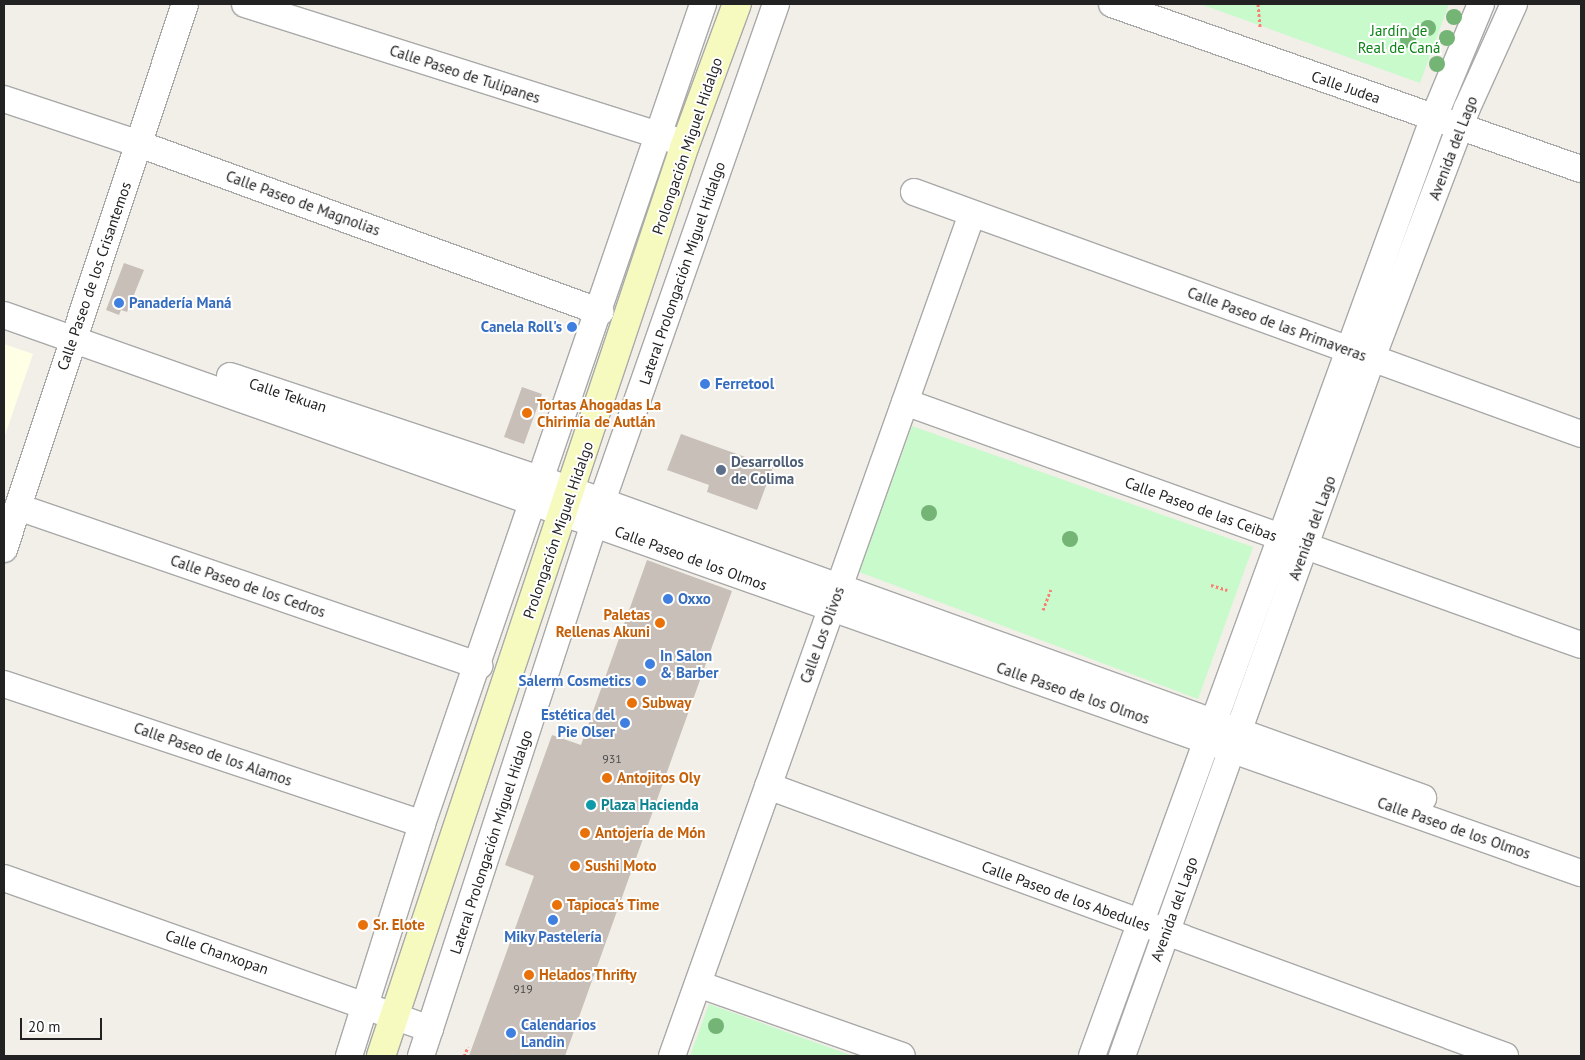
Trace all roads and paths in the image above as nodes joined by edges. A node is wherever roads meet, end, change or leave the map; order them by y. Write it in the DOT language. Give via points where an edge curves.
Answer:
graph roads {
  1 [pos="186,4"];
  2 [pos="245,4"];
  3 [pos="703,4"];
  4 [pos="737,4"];
  5 [pos="776,4"];
  6 [pos="1112,4"];
  7 [pos="1258,4"];
  8 [pos="1481,4"];
  9 [pos="1514,4"];
  10 [pos="1260,34"];
  11 [pos="4,99"];
  12 [pos="1434,117"];
  13 [pos="1460,127"];
  14 [pos="656,134"];
  15 [pos="139,144"];
  16 [pos="685,145"];
  17 [pos="1581,169"];
  18 [pos="914,192"];
  19 [pos="972,214"];
  20 [pos="4,298"];
  21 [pos="600,312"];
  22 [pos="4,315"];
  23 [pos="74,332"];
  24 [pos="1361,354"];
  25 [pos="905,402"];
  26 [pos="1581,434"];
  27 [pos="536,490"];
  28 [pos="568,502"];
  29 [pos="18,507"];
  30 [pos="598,513"];
  31 [pos="1281,538"];
  32 [pos="1305,546"];
  33 [pos="4,549"];
  34 [pos="1211,585"];
  35 [pos="1051,589"];
  36 [pos="1227,590"];
  37 [pos="836,598"];
  38 [pos="1043,610"];
  39 [pos="1581,645"];
  40 [pos="479,666"];
  41 [pos="4,684"];
  42 [pos="1210,732"];
  43 [pos="1235,740"];
  44 [pos="768,786"];
  45 [pos="422,824"];
  46 [pos="1581,855"];
  47 [pos="1581,873"];
  48 [pos="4,878"];
  49 [pos="1141,923"];
  50 [pos="1166,932"];
  51 [pos="698,984"];
  52 [pos="365,1004"];
  53 [pos="396,1015"];
  54 [pos="430,1028"];
  55 [pos="468,1047"];
  56 [pos="349,1056"];
  57 [pos="381,1056"];
  58 [pos="421,1056"];
  59 [pos="464,1056"];
  60 [pos="672,1056"];
  61 [pos="902,1056"];
  62 [pos="1092,1056"];
  63 [pos="1122,1056"];
  64 [pos="1505,1056"];
  1 -- 15 [label="street, Calle Paseo de los Crisantemos"];
  2 -- 14 [label="street, Calle Paseo de Tulipanes"];
  3 -- 14 [label="street"];
  4 -- 16 [label="main road, Prolongación Miguel Hidalgo"];
  5 -- 30 [label="street, Lateral Prolongación Miguel Hidalgo"];
  6 -- 12 [label="street, Calle Judea"];
  7 -- 10 [label="path"];
  8 -- 12 [label="street, Avenida del Lago"];
  9 -- 13 [label="street, Avenida del Lago"];
  11 -- 15 [label="street, Calle Paseo de Magnolias"];
  12 -- 13 [label="street, Calle Judea"];
  12 -- 24 [label="street, Avenida del Lago"];
  13 -- 17 [label="street, Calle Judea"];
  13 -- 24 [label="street, Avenida del Lago"];
  14 -- 16 [label="street, Calle Paseo de Tulipanes"];
  14 -- 21 [label="street"];
  15 -- 21 [label="street, Calle Paseo de Magnolias"];
  15 -- 23 [label="street, Calle Paseo de los Crisantemos"];
  16 -- 28 [label="main road, Prolongación Miguel Hidalgo"];
  18 -- 19 [label="street, Calle Paseo de las Primaveras"];
  19 -- 24 [label="street, Calle Paseo de las Primaveras"];
  19 -- 25 [label="street, Calle Los Olivos"];
  20 -- 23 [label="street, Calle Tekuan"];
  21 -- 27 [label="street"];
  22 -- 23 [label="street, Calle Tekuan"];
  23 -- 27 [label="street, Calle Tekuan"];
  23 -- 29 [label="street, Calle Paseo de los Crisantemos"];
  24 -- 26 [label="street, Calle Paseo de las Primaveras"];
  24 -- 31 [label="street, Avenida del Lago"];
  24 -- 32 [label="street, Avenida del Lago"];
  25 -- 31 [label="street, Calle Paseo de las Ceibas"];
  25 -- 37 [label="street, Calle Los Olivos"];
  27 -- 28 [label="street, Calle Tekuan"];
  27 -- 40 [label="street"];
  28 -- 30 [label="street, Calle Paseo de los Olmos"];
  28 -- 53 [label="main road, Prolongación Miguel Hidalgo"];
  29 -- 33 [label="street, Calle Paseo de los Crisantemos"];
  29 -- 40 [label="street, Calle Paseo de los Cedros"];
  30 -- 37 [label="street, Calle Paseo de los Olmos"];
  30 -- 54 [label="street, Lateral Prolongación Miguel Hidalgo"];
  31 -- 32 [label="street, Calle Paseo de las Ceibas"];
  31 -- 42 [label="street, Avenida del Lago"];
  32 -- 39 [label="street, Calle Paseo de las Ceibas"];
  32 -- 43 [label="street, Avenida del Lago"];
  34 -- 36 [label="path"];
  35 -- 38 [label="path"];
  37 -- 42 [label="street, Calle Paseo de los Olmos"];
  37 -- 44 [label="street, Calle Los Olivos"];
  40 -- 45 [label="street"];
  41 -- 45 [label="street, Calle Paseo de los Alamos"];
  42 -- 43 [label="street, Calle Paseo de los Olmos"];
  42 -- 49 [label="street, Avenida del Lago"];
  43 -- 46 [label="street, Calle Paseo de los Olmos"];
  43 -- 47 [label="street, Calle Paseo de los Olmos"];
  43 -- 50 [label="street, Avenida del Lago"];
  44 -- 49 [label="street, Calle Paseo de los Abedules"];
  44 -- 51 [label="street, Calle Los Olivos"];
  45 -- 52 [label="street"];
  48 -- 52 [label="street, Calle Chanxopan"];
  49 -- 50 [label="street, Calle Paseo de los Abedules"];
  49 -- 62 [label="street, Avenida del Lago"];
  50 -- 63 [label="street, Avenida del Lago"];
  50 -- 64 [label="street, Calle Paseo de los Abedules"];
  51 -- 60 [label="street, Calle Los Olivos"];
  51 -- 61 [label="street"];
  52 -- 53 [label="street, Calle Chanxopan"];
  52 -- 56 [label="street"];
  53 -- 54 [label="street, Calle Chanxopan"];
  53 -- 57 [label="main road, Prolongación Miguel Hidalgo"];
  54 -- 58 [label="street, Lateral Prolongación Miguel Hidalgo"];
  55 -- 59 [label="path"];
}
